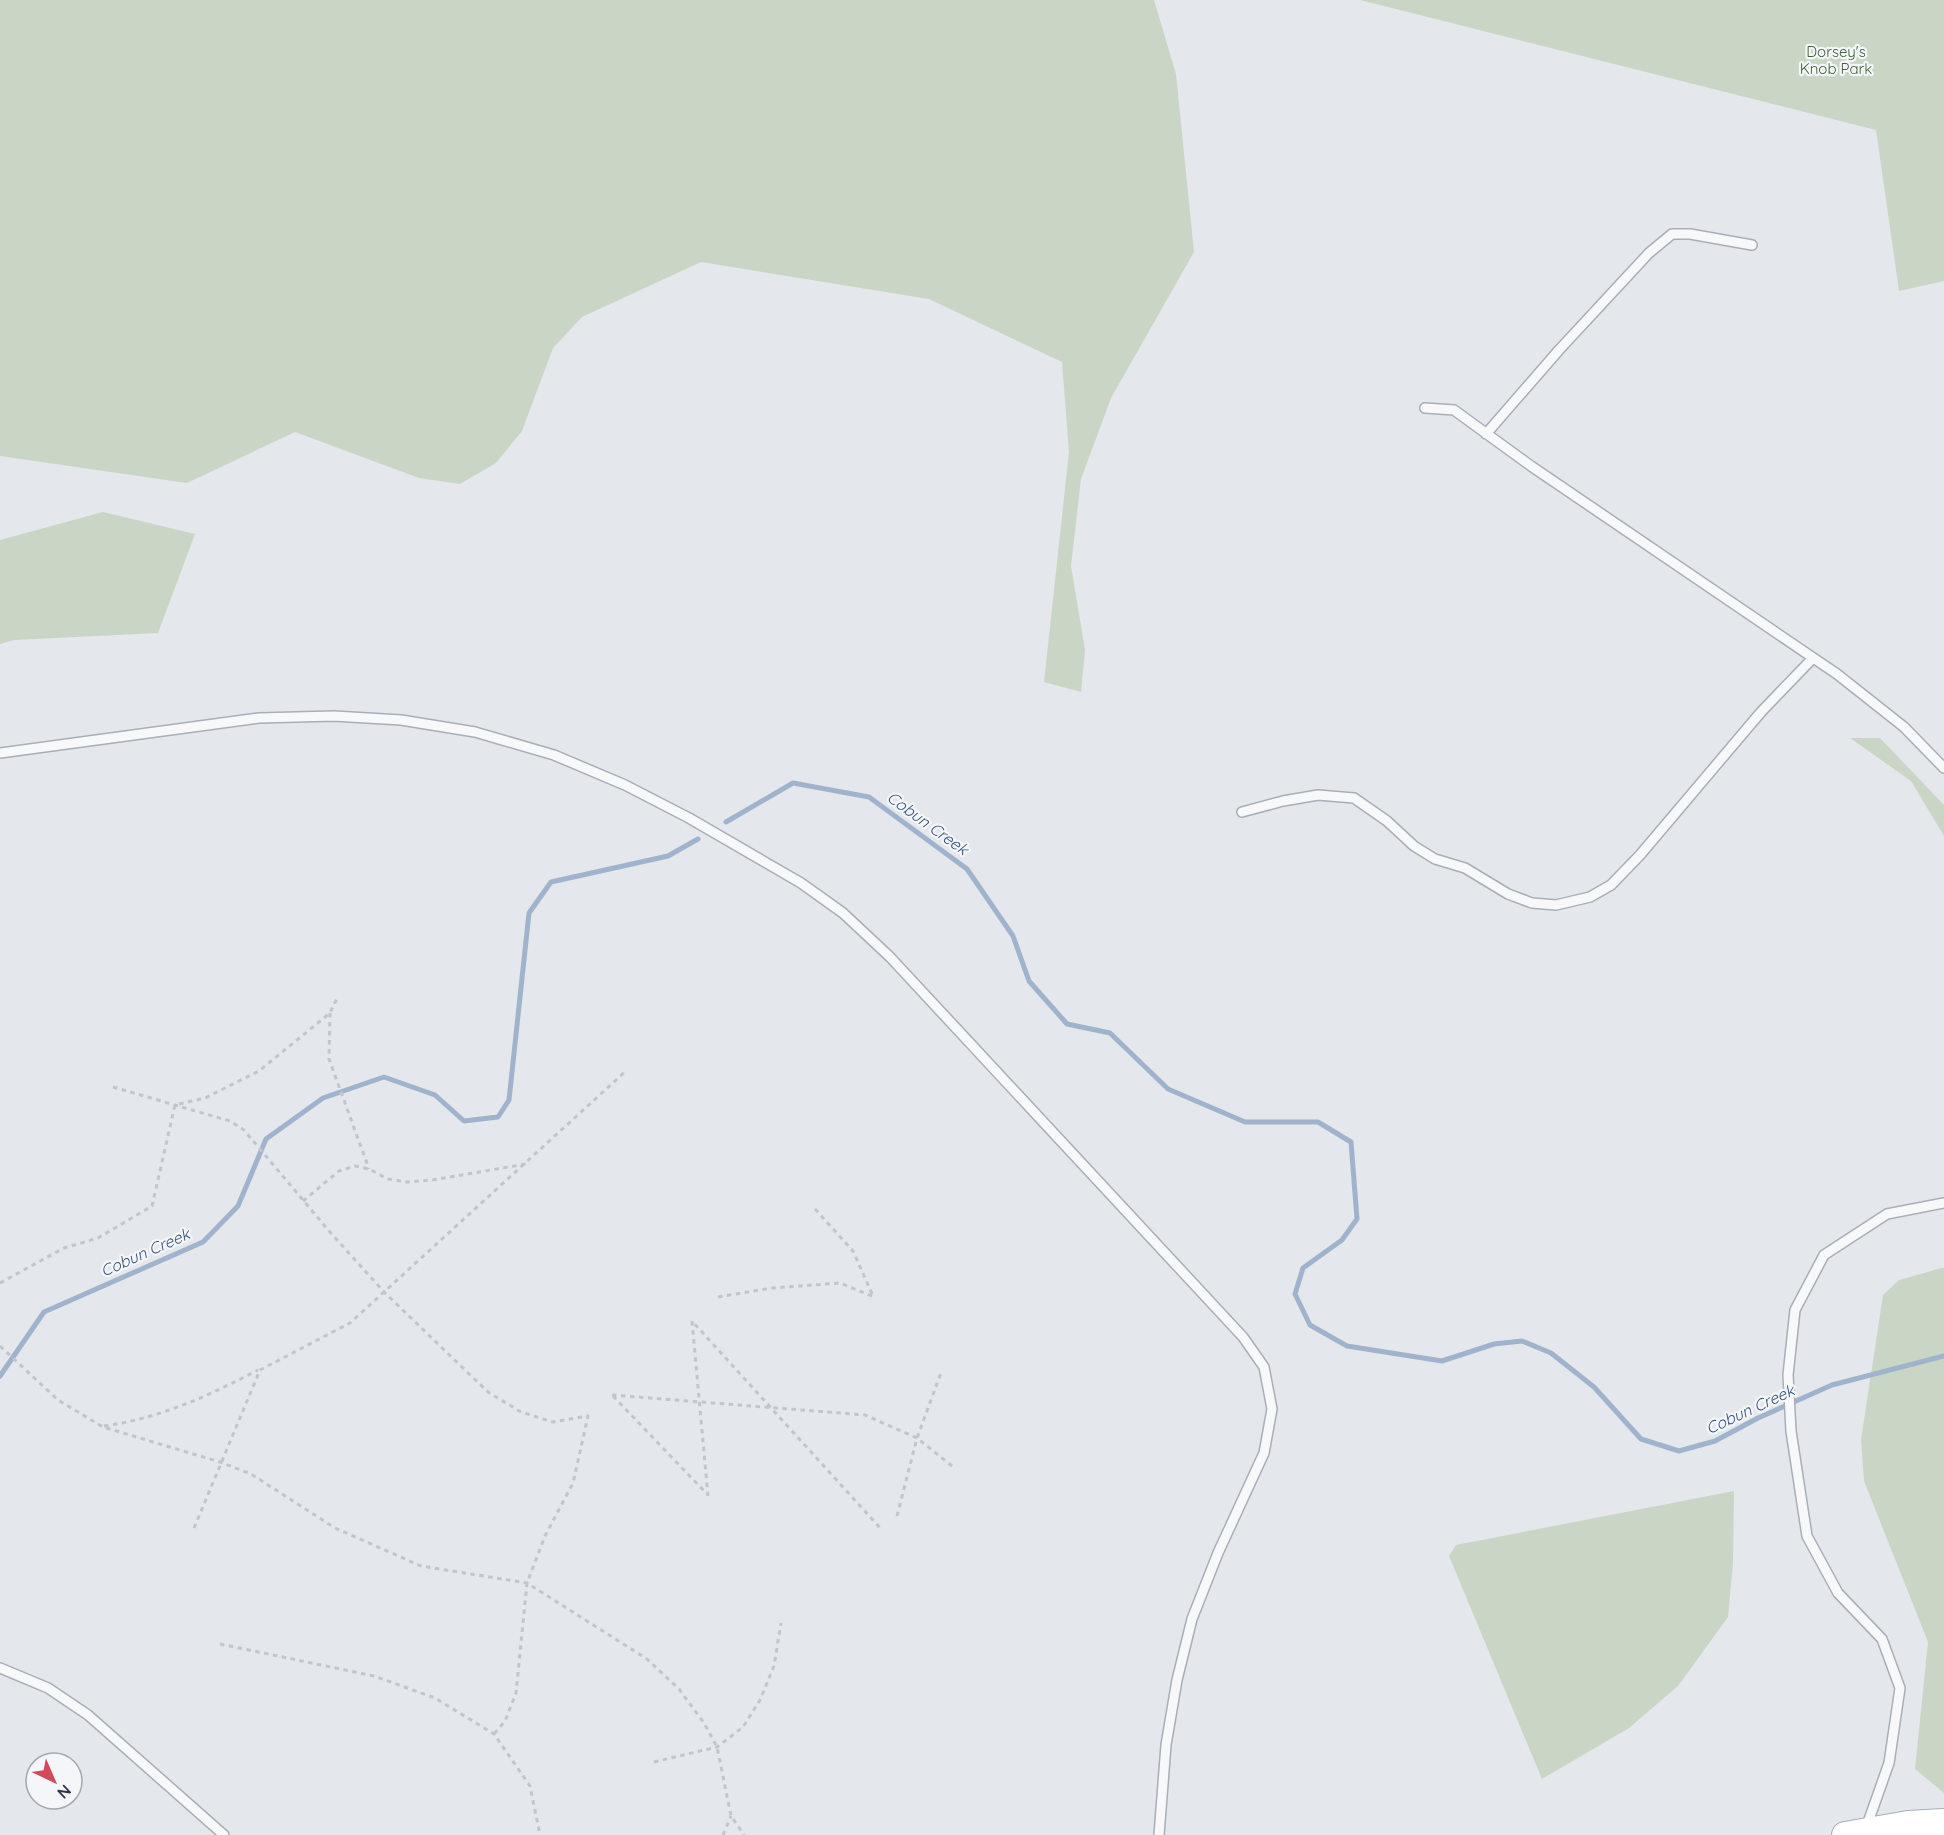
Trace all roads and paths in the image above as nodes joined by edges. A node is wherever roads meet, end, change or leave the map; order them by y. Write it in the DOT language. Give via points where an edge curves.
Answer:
graph roads {
  1 [pos="1752,245"];
  2 [pos="1425,408"];
  3 [pos="1486,434"];
  4 [pos="1813,658"];
  5 [pos="0,753"];
  6 [pos="1944,768"];
  7 [pos="1242,812"];
  8 [pos="339,996"];
  9 [pos="330,1013"];
  10 [pos="627,1070"];
  11 [pos="113,1087"];
  12 [pos="175,1105"];
  13 [pos="526,1163"];
  14 [pos="369,1169"];
  15 [pos="303,1201"];
  16 [pos="1944,1203"];
  17 [pos="814,1209"];
  18 [pos="0,1283"];
  19 [pos="385,1293"];
  20 [pos="718,1297"];
  21 [pos="0,1346"];
  22 [pos="260,1370"];
  23 [pos="942,1370"];
  24 [pos="699,1402"];
  25 [pos="771,1407"];
  26 [pos="103,1426"];
  27 [pos="917,1438"];
  28 [pos="220,1462"];
  29 [pos="952,1466"];
  30 [pos="897,1516"];
  31 [pos="194,1528"];
  32 [pos="882,1530"];
  33 [pos="527,1583"];
  34 [pos="781,1623"];
  35 [pos="220,1644"];
  36 [pos="0,1668"];
  37 [pos="494,1734"];
  38 [pos="717,1747"];
  39 [pos="654,1762"];
  40 [pos="731,1816"];
  41 [pos="1944,1822"];
  42 [pos="1160,1823"];
  43 [pos="1854,1834"];
  44 [pos="224,1835"];
  45 [pos="540,1835"];
  46 [pos="723,1835"];
  47 [pos="744,1835"];
  48 [pos="1159,1835"];
  49 [pos="1168,1835"];
  1 -- 3 [label="lane" via="1672,234 1649,253"];
  2 -- 3 [label="lane" via="1454,410"];
  3 -- 4 [label="lane"];
  4 -- 6 [label="lane" via="1887,712"];
  4 -- 7 [label="lane" via="1761,712 1640,855 1611,885 1590,897 1556,905 1532,903 1508,894 1465,868 1436,859 1414,846 1354,798 1318,795"];
  5 -- 42 [label="lane" via="260,718 334,716 401,720 475,732 554,754 689,818 801,883 843,914 890,957 1243,1336 1264,1367 1272,1409 1264,1453 1192,1619 1166,1745"];
  8 -- 9 [label="path"];
  9 -- 12 [label="path" via="259,1071 205,1098"];
  9 -- 14 [label="path" via="329,1059"];
  10 -- 13 [label="path"];
  11 -- 12 [label="path"];
  12 -- 15 [label="path" via="230,1121 244,1130"];
  12 -- 18 [label="path" via="152,1206 98,1238 64,1248"];
  13 -- 14 [label="path" via="407,1182 388,1179"];
  13 -- 19 [label="path"];
  14 -- 15 [label="path" via="355,1166 339,1171"];
  15 -- 19 [label="path"];
  16 -- 43 [label="lane" via="1887,1214 1824,1255 1795,1310 1788,1375 1791,1431 1807,1536 1838,1593 1882,1639 1900,1688 1889,1763"];
  17 -- 20 [label="path" via="853,1251 874,1297 840,1283"];
  19 -- 22 [label="path" via="350,1323"];
  19 -- 33 [label="path" via="488,1392 521,1412 553,1422 588,1416 573,1483 545,1536"];
  21 -- 26 [label="path" via="58,1400"];
  22 -- 26 [label="path" via="193,1403 124,1424"];
  22 -- 28 [label="path"];
  23 -- 27 [label="path"];
  24 -- 24 [label="path" via="612,1395 708,1496 706,1472"];
  24 -- 25 [label="path"];
  24 -- 25 [label="path" via="692,1321"];
  25 -- 27 [label="path" via="865,1415"];
  25 -- 32 [label="path"];
  26 -- 28 [label="path"];
  27 -- 29 [label="path"];
  27 -- 30 [label="path"];
  28 -- 31 [label="path"];
  28 -- 33 [label="path" via="261,1478 335,1528 421,1566"];
  33 -- 37 [label="path" via="516,1694 505,1721"];
  33 -- 38 [label="path" via="647,1659 679,1689"];
  34 -- 38 [label="path" via="774,1666 760,1700 743,1727"];
  35 -- 37 [label="path" via="374,1676 435,1698"];
  36 -- 44 [label="lane" via="48,1688 88,1715"];
  37 -- 45 [label="path" via="530,1786"];
  38 -- 39 [label="path"];
  38 -- 40 [label="path"];
  40 -- 46 [label="path"];
  40 -- 47 [label="path"];
  41 -- 43 [label="main road"];
  42 -- 48 [label="lane"];
  42 -- 49 [label="lane"];
}
